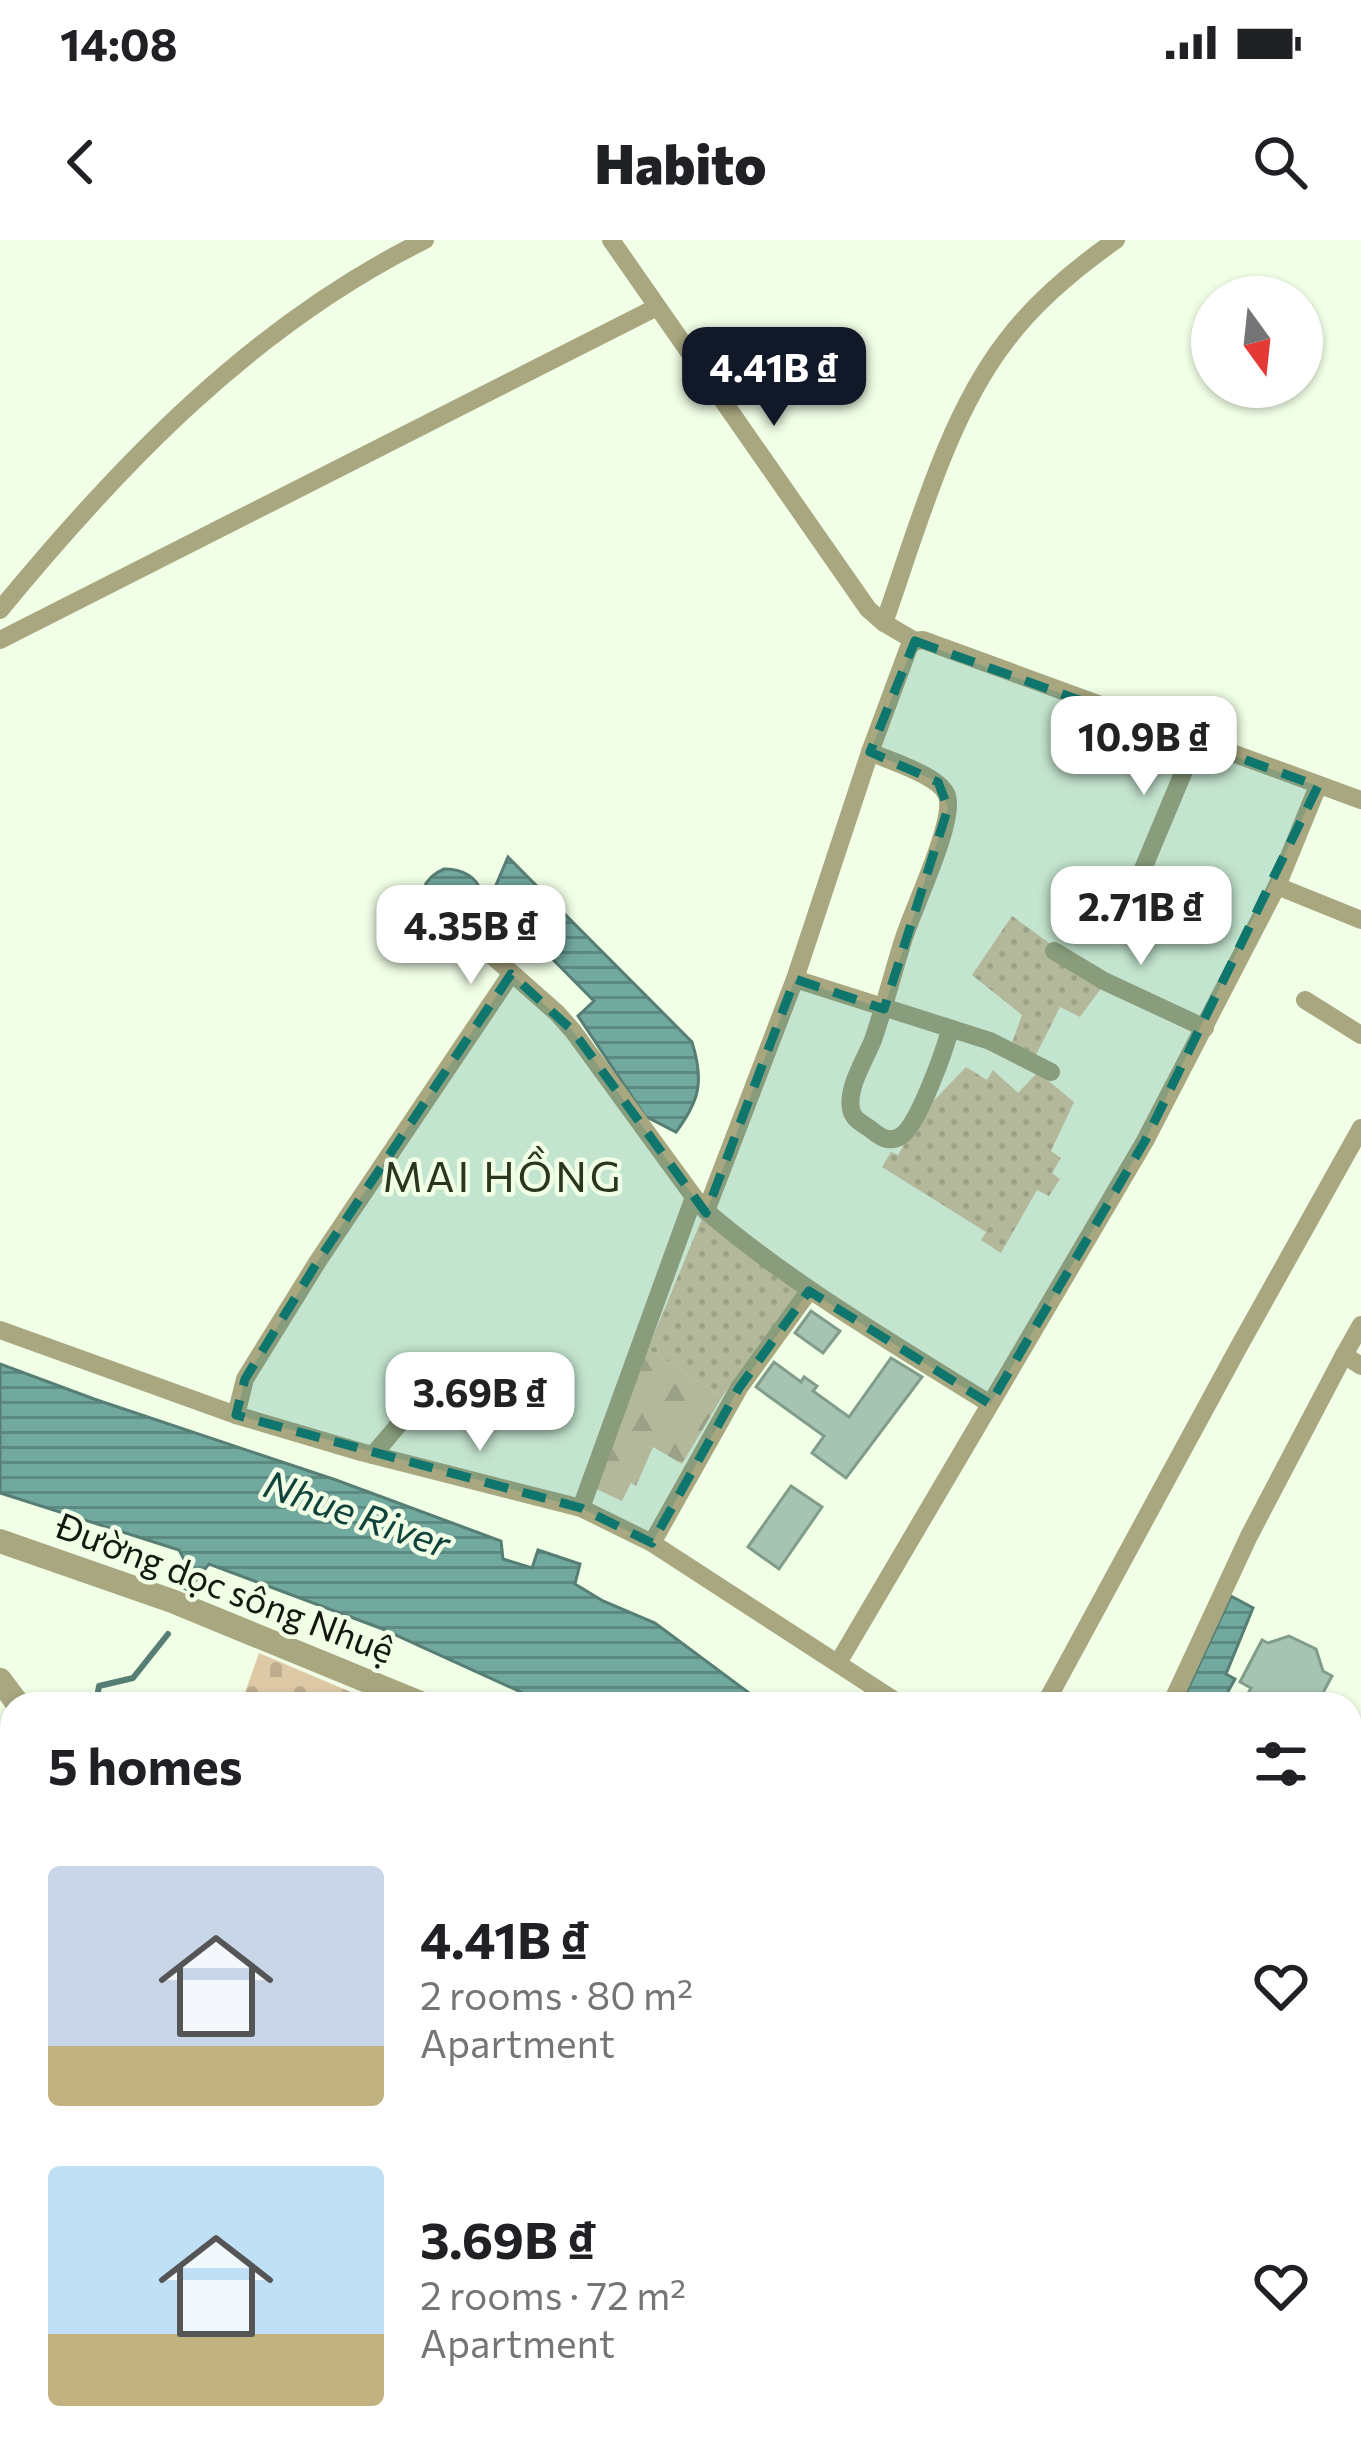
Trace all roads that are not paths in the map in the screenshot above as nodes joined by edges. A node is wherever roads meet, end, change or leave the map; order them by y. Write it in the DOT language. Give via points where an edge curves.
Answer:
graph roads {
  1 [pos="425,240"];
  2 [pos="611,240"];
  3 [pos="1116,240"];
  4 [pos="657,307"];
  5 [pos="0,610"];
  6 [pos="884,623"];
  7 [pos="0,640"];
  8 [pos="915,641"];
  9 [pos="1197,740"];
  10 [pos="870,752"];
  11 [pos="1318,786"];
  12 [pos="1361,800"];
  13 [pos="1141,876"];
  14 [pos="1277,886"];
  15 [pos="403,905"];
  16 [pos="1361,920"];
  17 [pos="1054,950"];
  18 [pos="512,974"];
  19 [pos="795,979"];
  20 [pos="1305,1000"];
  21 [pos="884,1009"];
  22 [pos="1205,1028"];
  23 [pos="950,1030"];
  24 [pos="1361,1035"];
  25 [pos="1051,1072"];
  26 [pos="1361,1128"];
  27 [pos="700,1204"];
  28 [pos="809,1291"];
  29 [pos="1361,1325"];
  30 [pos="0,1330"];
  31 [pos="1352,1360"];
  32 [pos="427,1391"];
  33 [pos="991,1404"];
  34 [pos="236,1415"];
  35 [pos="373,1455"];
  36 [pos="581,1508"];
  37 [pos="0,1540"];
  38 [pos="652,1543"];
  39 [pos="838,1663"];
  40 [pos="394,1692"];
  41 [pos="882,1692"];
  42 [pos="1051,1692"];
  43 [pos="1178,1692"];
  1 -- 5 [label="street" via="297,316 194,399 96,496"];
  2 -- 4 [label="street"];
  3 -- 6 [label="street" via="1035,309 979,382"];
  4 -- 6 [label="street"];
  4 -- 7 [label="street"];
  6 -- 8 [label="street"];
  8 -- 9 [label="street"];
  8 -- 10 [label="street"];
  9 -- 11 [label="street"];
  9 -- 13 [label="street"];
  10 -- 19 [label="street"];
  10 -- 21 [label="street" via="938,782 948,808"];
  11 -- 12 [label="street"];
  11 -- 14 [label="street"];
  14 -- 16 [label="street"];
  14 -- 22 [label="street"];
  15 -- 18 [label="street" via="440,934 465,932"];
  17 -- 22 [label="street"];
  18 -- 27 [label="street" via="573,1031"];
  18 -- 34 [label="street" via="318,1261 245,1379"];
  19 -- 21 [label="street"];
  19 -- 27 [label="street"];
  20 -- 24 [label="street"];
  21 -- 23 [label="street"];
  21 -- 23 [label="street" via="850,1105 883,1139 906,1133"];
  22 -- 33 [label="street"];
  23 -- 25 [label="street"];
  26 -- 42 [label="street"];
  27 -- 28 [label="street"];
  27 -- 36 [label="street"];
  28 -- 33 [label="street"];
  28 -- 38 [label="street" via="739,1388"];
  29 -- 31 [label="street"];
  30 -- 34 [label="street"];
  31 -- 43 [label="street" via="1249,1536"];
  32 -- 35 [label="street"];
  33 -- 39 [label="street"];
  34 -- 35 [label="street"];
  35 -- 36 [label="street"];
  36 -- 38 [label="street"];
  37 -- 40 [label="street, Đường dọc sông Nhuệ"];
  38 -- 39 [label="street"];
  39 -- 41 [label="street"];
}
